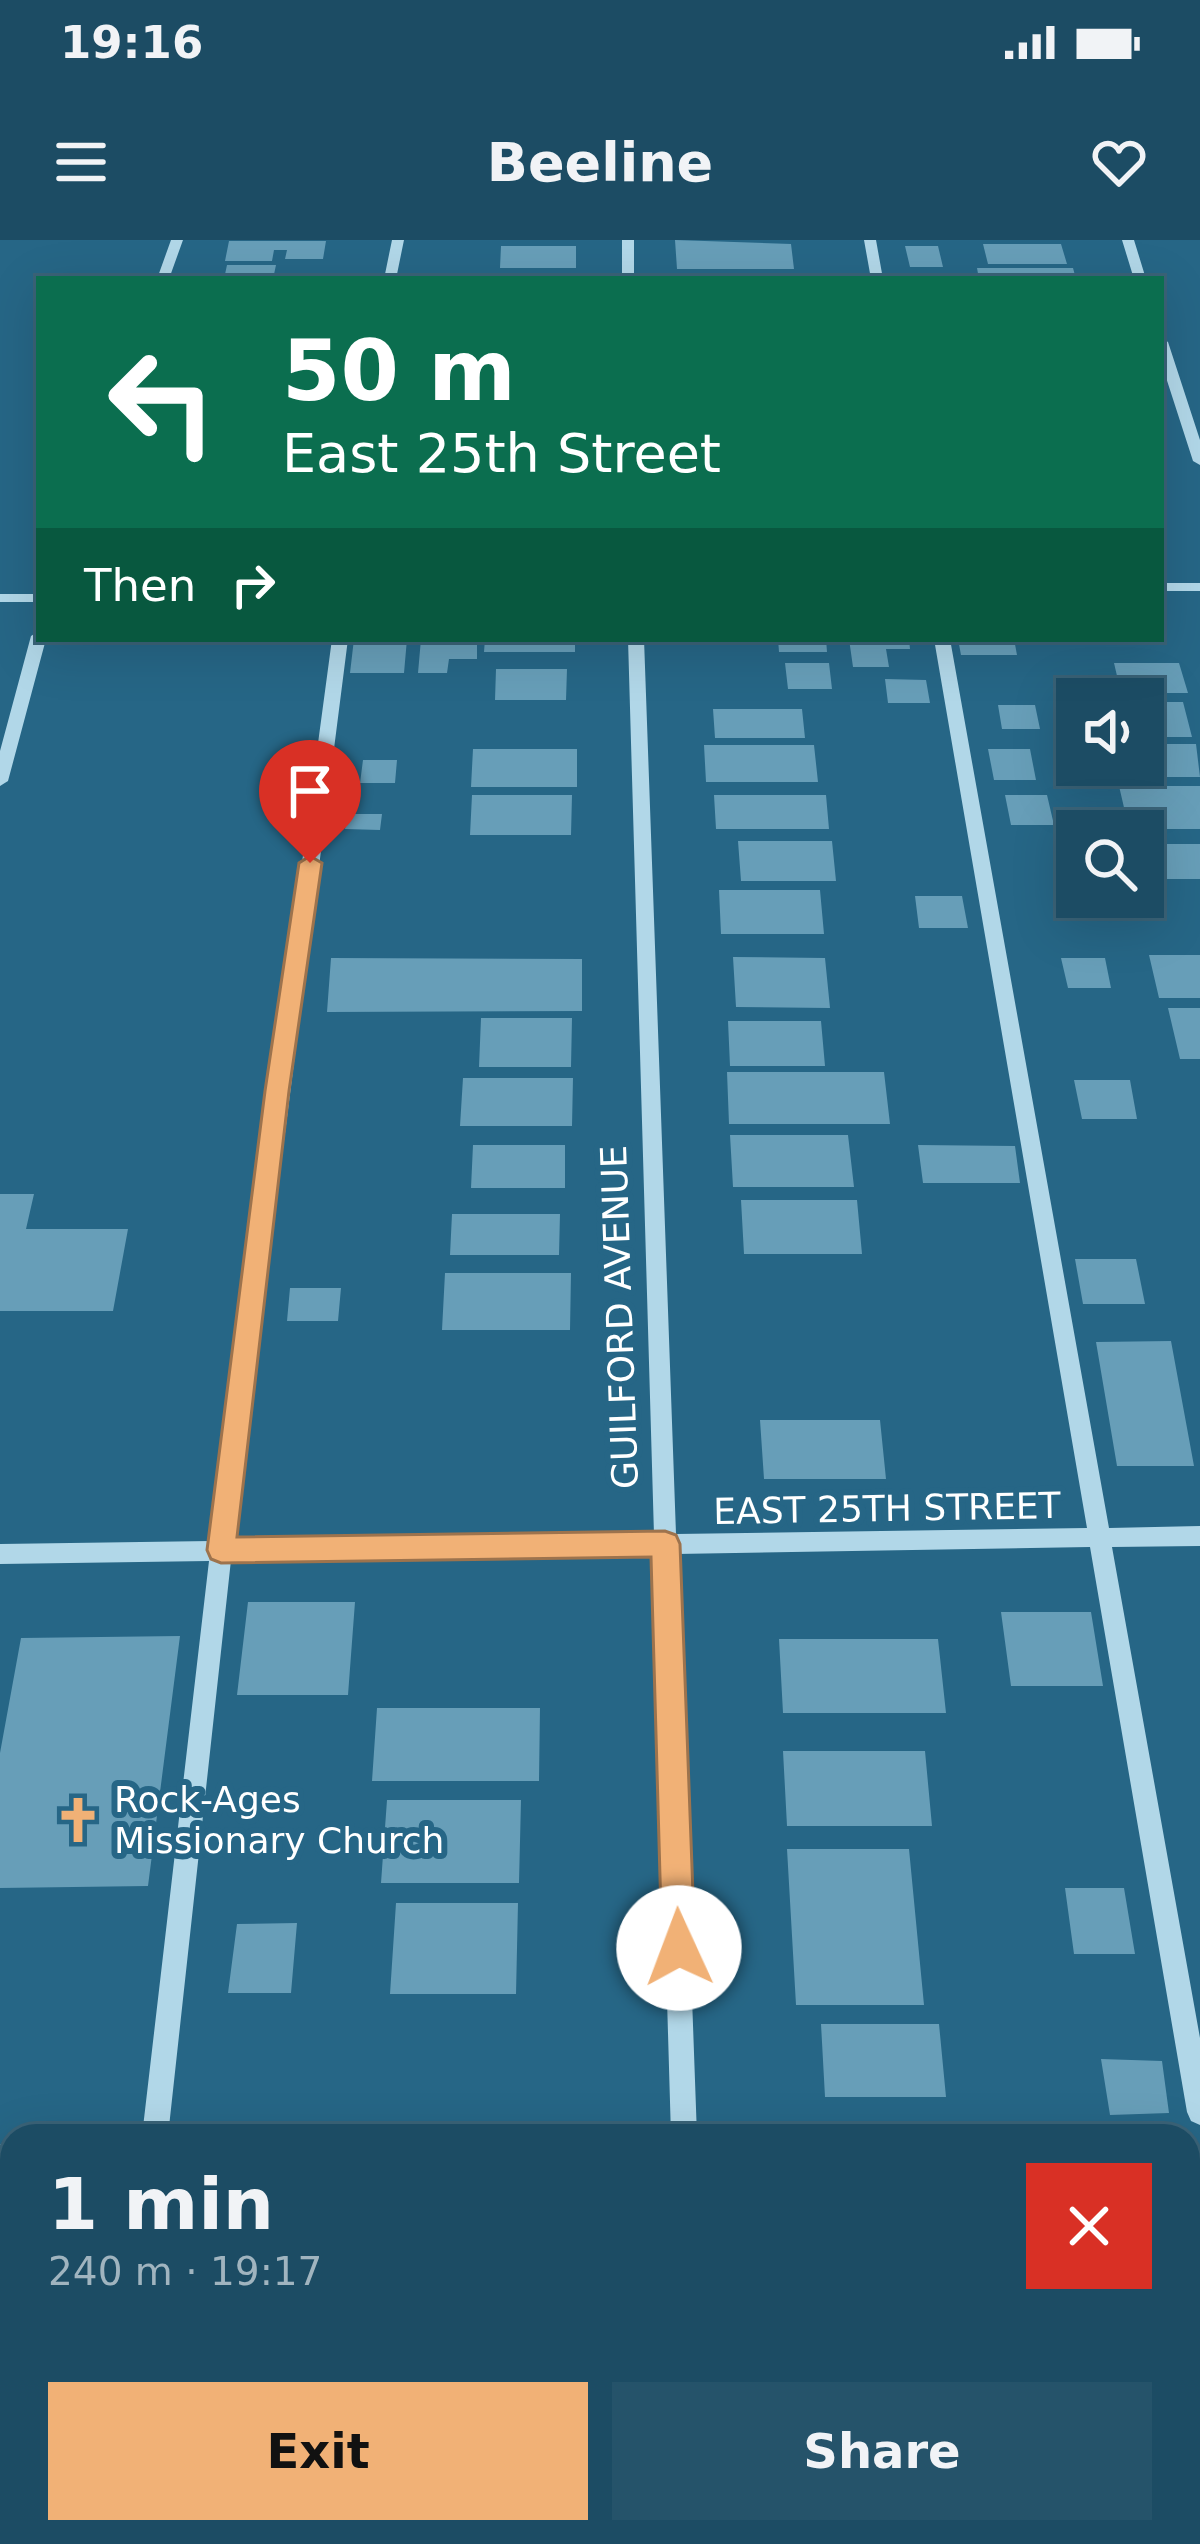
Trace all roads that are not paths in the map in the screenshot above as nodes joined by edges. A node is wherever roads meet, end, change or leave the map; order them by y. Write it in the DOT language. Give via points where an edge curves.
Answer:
graph roads {
  1 [pos="177,240"];
  2 [pos="398,240"];
  3 [pos="628,240"];
  4 [pos="870,240"];
  5 [pos="1128,240"];
  6 [pos="164,276"];
  7 [pos="391,276"];
  8 [pos="628,276"];
  9 [pos="877,276"];
  10 [pos="1139,276"];
  11 [pos="1164,351"];
  12 [pos="1200,461"];
  13 [pos="1200,586"];
  14 [pos="1164,587"];
  15 [pos="0,598"];
  16 [pos="36,598"];
  17 [pos="37,642"];
  18 [pos="340,642"];
  19 [pos="636,642"];
  20 [pos="943,642"];
  21 [pos="0,781"];
  22 [pos="1200,1536"];
  23 [pos="1099,1538"];
  24 [pos="665,1544"];
  25 [pos="221,1550"];
  26 [pos="0,1554"];
  27 [pos="1200,2113"];
  28 [pos="156,2124"];
  29 [pos="684,2124"];
  1 -- 6 [label="street"];
  2 -- 7 [label="street"];
  3 -- 8 [label="street"];
  4 -- 9 [label="street"];
  5 -- 10 [label="street"];
  11 -- 12 [label="street"];
  13 -- 14 [label="street"];
  15 -- 16 [label="street"];
  17 -- 21 [label="street"];
  18 -- 25 [label="street"];
  19 -- 24 [label="street, GUILFORD AVENUE"];
  20 -- 23 [label="street"];
  22 -- 23 [label="street, EAST 25TH STREET"];
  23 -- 24 [label="street, EAST 25TH STREET"];
  23 -- 27 [label="street"];
  24 -- 25 [label="street, EAST 25TH STREET"];
  24 -- 29 [label="street, GUILFORD AVENUE"];
  25 -- 26 [label="street, EAST 25TH STREET"];
  25 -- 28 [label="street"];
}
